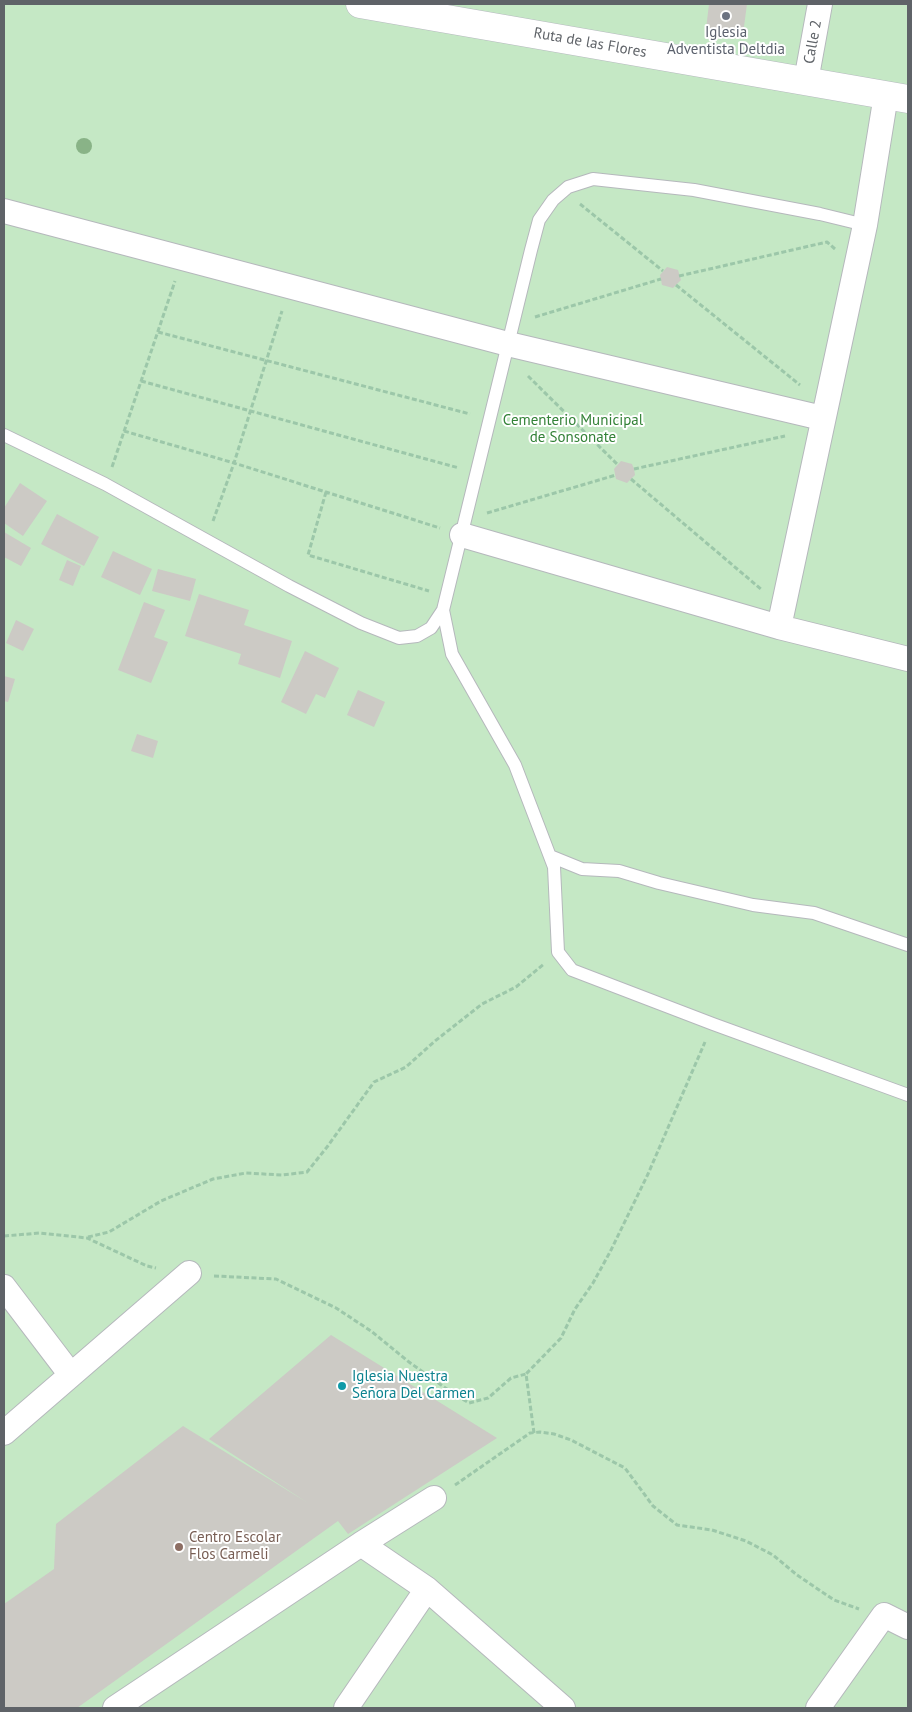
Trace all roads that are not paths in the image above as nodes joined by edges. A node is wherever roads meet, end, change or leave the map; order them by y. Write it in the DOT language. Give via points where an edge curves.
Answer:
graph roads {
  1 [pos="360,4"];
  2 [pos="820,4"];
  3 [pos="806,81"];
  4 [pos="897,97"];
  5 [pos="4,211"];
  6 [pos="865,225"];
  7 [pos="509,340"];
  8 [pos="823,418"];
  9 [pos="4,435"];
  10 [pos="464,527"];
  11 [pos="443,610"];
  12 [pos="781,617"];
  13 [pos="908,659"];
  14 [pos="550,856"];
  15 [pos="908,945"];
  16 [pos="908,1095"];
  17 [pos="189,1273"];
  18 [pos="4,1287"];
  19 [pos="72,1375"];
  20 [pos="4,1433"];
  21 [pos="434,1498"];
  22 [pos="361,1544"];
  23 [pos="427,1589"];
  24 [pos="908,1627"];
  25 [pos="115,1708"];
  26 [pos="346,1708"];
  27 [pos="563,1708"];
  28 [pos="818,1708"];
  1 -- 3 [label="main road, Ruta de las Flores"];
  2 -- 3 [label="street, Calle 2"];
  3 -- 4 [label="main road, Ruta de las Flores"];
  4 -- 6 [label="street"];
  5 -- 7 [label="street"];
  6 -- 7 [label="lane" via="694,190 593,179 568,187 553,200 539,220"];
  6 -- 8 [label="street"];
  7 -- 8 [label="street"];
  7 -- 10 [label="lane"];
  8 -- 12 [label="street"];
  9 -- 11 [label="lane" via="105,484 361,623 399,638 417,636 431,628"];
  10 -- 11 [label="lane"];
  10 -- 12 [label="street"];
  11 -- 14 [label="lane" via="452,654 515,765"];
  12 -- 13 [label="street"];
  14 -- 15 [label="lane" via="582,869 619,871 734,901 814,914"];
  14 -- 16 [label="lane" via="554,867 558,952 572,970"];
  17 -- 19 [label="street"];
  18 -- 19 [label="street"];
  19 -- 20 [label="street"];
  21 -- 22 [label="street"];
  22 -- 23 [label="street"];
  22 -- 25 [label="street"];
  23 -- 26 [label="street"];
  23 -- 27 [label="street"];
  24 -- 28 [label="street" via="884,1615"];
}
